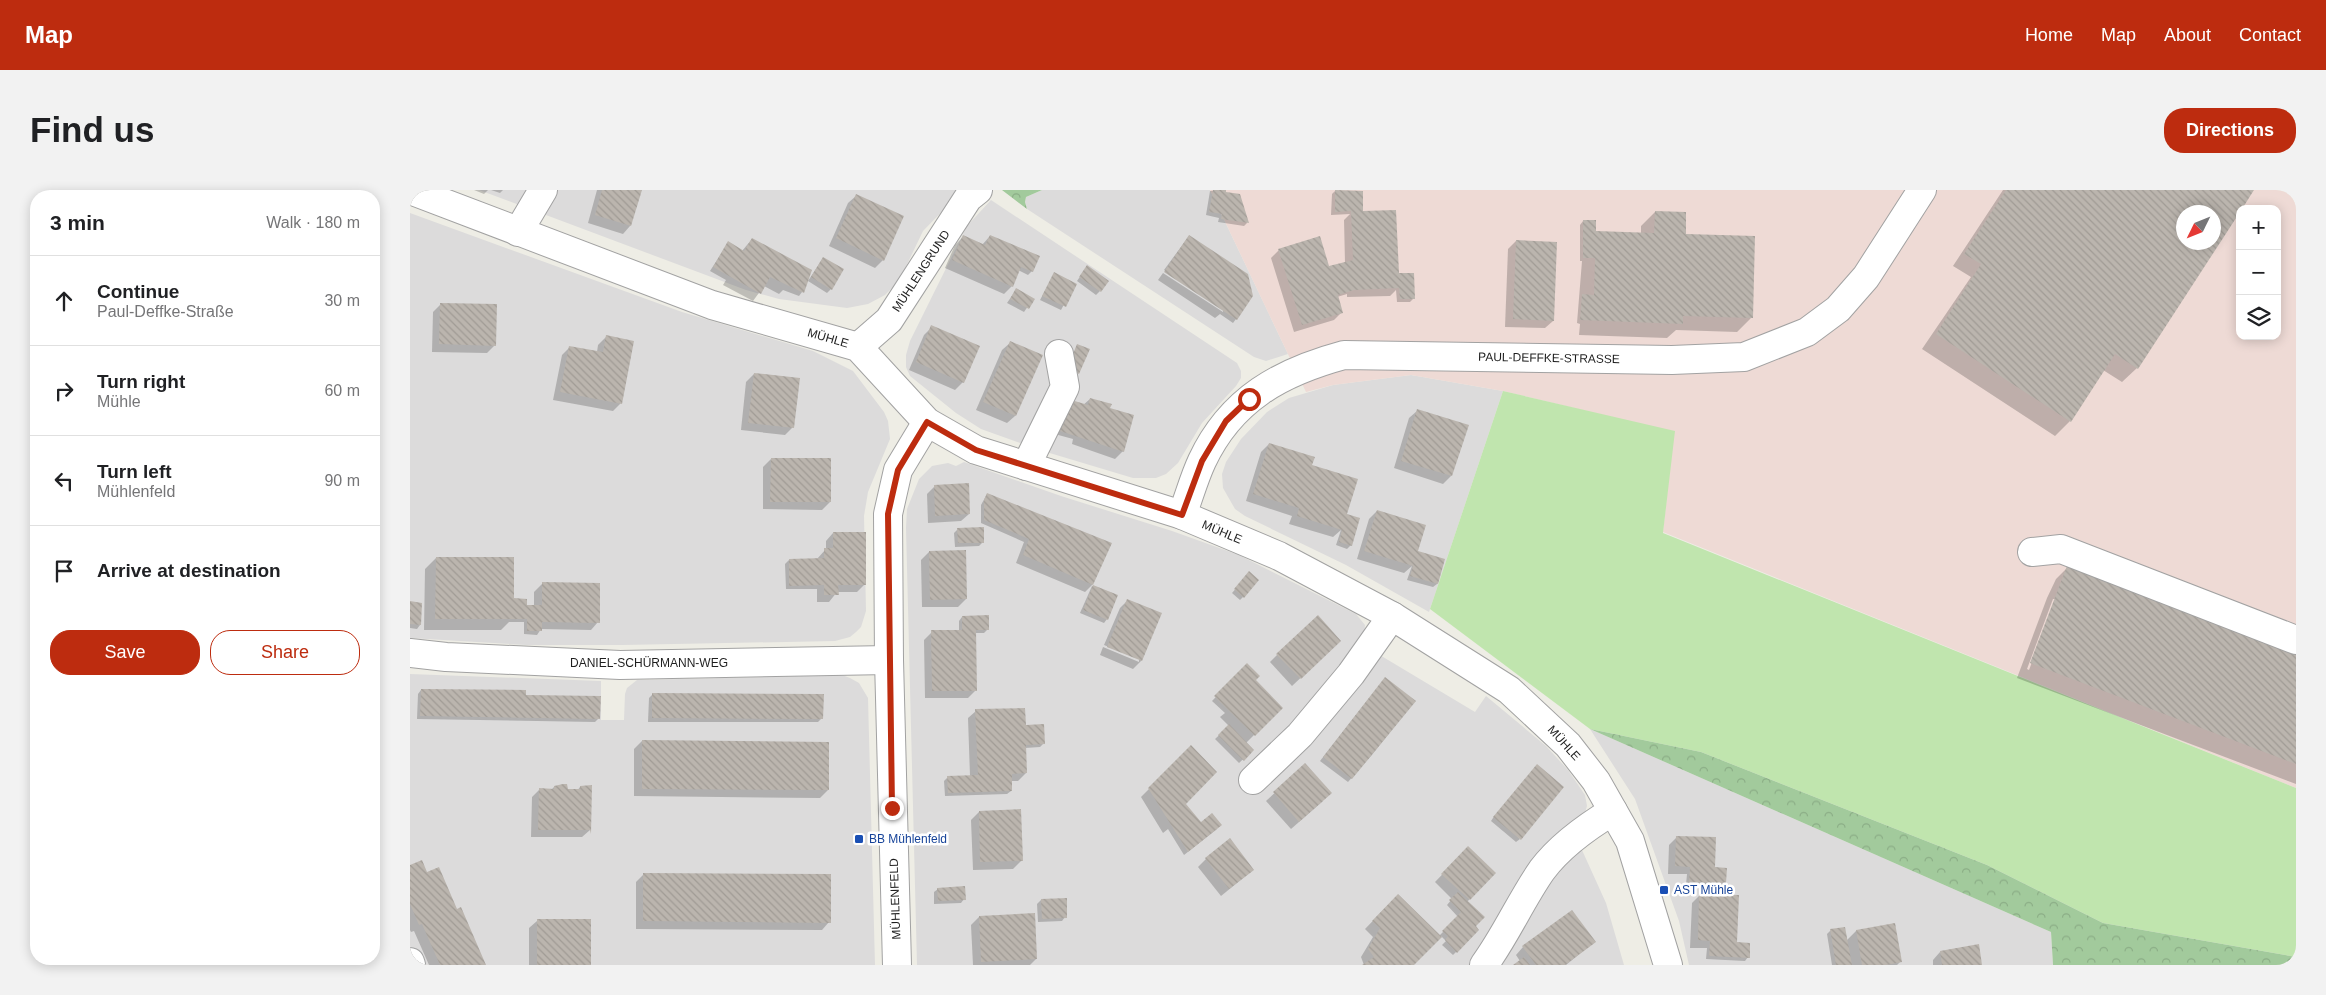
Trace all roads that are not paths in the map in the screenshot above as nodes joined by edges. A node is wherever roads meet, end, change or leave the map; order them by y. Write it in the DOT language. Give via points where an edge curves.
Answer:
graph roads {
  1 [pos="410,190"];
  2 [pos="543,190"];
  3 [pos="978,190"];
  4 [pos="1922,190"];
  5 [pos="518,232"];
  6 [pos="858,347"];
  7 [pos="1059,354"];
  8 [pos="927,422"];
  9 [pos="1026,466"];
  10 [pos="1182,515"];
  11 [pos="2032,552"];
  12 [pos="1392,616"];
  13 [pos="2296,640"];
  14 [pos="410,653"];
  15 [pos="889,660"];
  16 [pos="1253,780"];
  17 [pos="1613,811"];
  18 [pos="897,965"];
  19 [pos="1484,965"];
  20 [pos="1668,965"];
  1 -- 5 [label="street, MÜHLE"];
  2 -- 5 [label="street"];
  3 -- 6 [label="street, MÜHLENGRUND" via="968,198 889,320"];
  4 -- 10 [label="street, PAUL-DEFFKE-STRASSE" via="1866,277 1838,309 1807,332 1744,357 1672,360 1344,355 1309,364 1276,380 1226,421 1202,461"];
  5 -- 6 [label="street, MÜHLE" via="712,304"];
  6 -- 8 [label="street, MÜHLE"];
  7 -- 9 [label="street" via="1065,387"];
  8 -- 9 [label="street, MÜHLE" via="976,450"];
  8 -- 15 [label="street, MÜHLENFELD" via="898,470 888,514"];
  9 -- 10 [label="street, MÜHLE"];
  10 -- 12 [label="street, MÜHLE" via="1279,556"];
  11 -- 13 [label="street" via="2061,549"];
  12 -- 16 [label="street" via="1351,674 1300,735"];
  12 -- 17 [label="street, MÜHLE" via="1510,690 1568,745 1596,781"];
  14 -- 15 [label="street, DANIEL-SCHÜRMANN-WEG" via="620,665"];
  15 -- 18 [label="street, MÜHLENFELD"];
  17 -- 19 [label="street" via="1594,822 1543,868"];
  17 -- 20 [label="street, MÜHLE" via="1630,841"];
}
